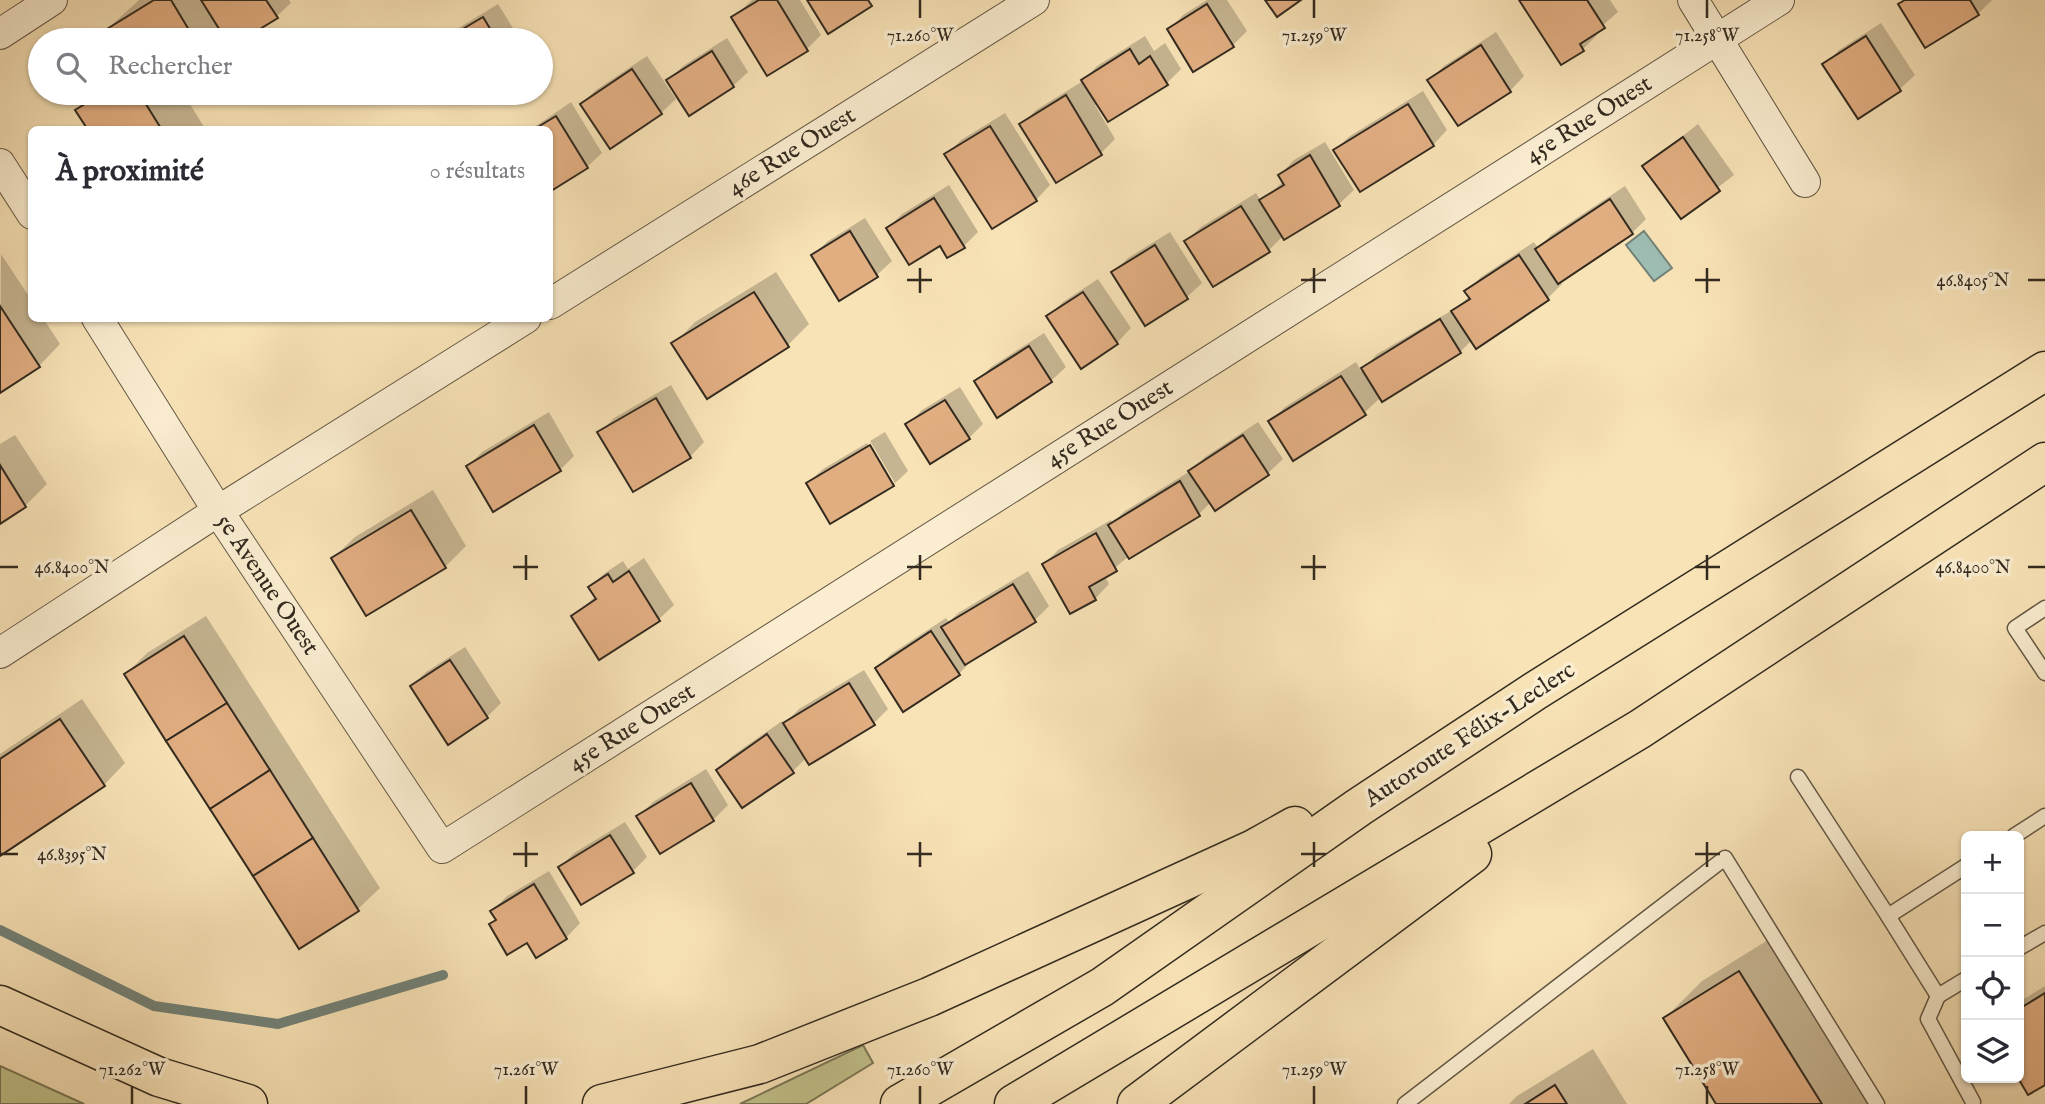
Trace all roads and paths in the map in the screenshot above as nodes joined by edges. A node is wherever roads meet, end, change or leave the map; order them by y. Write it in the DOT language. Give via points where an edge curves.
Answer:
graph roads {
  1 [pos="52,0"];
  2 [pos="1034,0"];
  3 [pos="1693,0"];
  4 [pos="1779,0"];
  5 [pos="0,34"];
  6 [pos="1718,38"];
  7 [pos="0,164"];
  8 [pos="1805,182"];
  9 [pos="28,208"];
  10 [pos="553,301"];
  11 [pos="100,322"];
  12 [pos="520,322"];
  13 [pos="2045,371"];
  14 [pos="2045,462"];
  15 [pos="218,511"];
  16 [pos="2045,608"];
  17 [pos="0,653"];
  18 [pos="2045,673"];
  19 [pos="1535,691"];
  20 [pos="1640,729"];
  21 [pos="1798,777"];
  22 [pos="2045,816"];
  23 [pos="2022,831"];
  24 [pos="442,848"];
  25 [pos="1961,869"];
  26 [pos="1888,916"];
  27 [pos="2045,933"];
  28 [pos="2024,945"];
  29 [pos="1961,982"];
  30 [pos="1938,996"];
  31 [pos="0,1005"];
  32 [pos="1973,1102"];
  33 [pos="248,1104"];
  34 [pos="602,1104"];
  35 [pos="900,1104"];
  36 [pos="1014,1104"];
  37 [pos="1137,1104"];
  38 [pos="1405,1104"];
  39 [pos="1877,1104"];
  1 -- 5 [label="street"];
  2 -- 10 [label="street, 46e Rue Ouest"];
  3 -- 6 [label="street"];
  4 -- 6 [label="street, 45e Rue Ouest"];
  6 -- 8 [label="street"];
  6 -- 24 [label="street, 45e Rue Ouest"];
  7 -- 9 [label="street"];
  11 -- 15 [label="street, 5e Avenue Ouest"];
  12 -- 15 [label="street"];
  13 -- 19 [label="highway, Autoroute Félix-Leclerc"];
  14 -- 20 [label="highway"];
  15 -- 17 [label="street"];
  15 -- 24 [label="street, 5e Avenue Ouest"];
  16 -- 18 [label="lane" via="2015,628"];
  19 -- 34 [label="highway" via="1254,849 929,997 760,1064"];
  19 -- 35 [label="highway, Autoroute Félix-Leclerc" via="1359,807 1102,988"];
  20 -- 36 [label="highway"];
  20 -- 37 [label="highway"];
  21 -- 26 [label="lane"];
  22 -- 23 [label="lane"];
  25 -- 26 [label="lane"];
  26 -- 30 [label="lane"];
  27 -- 28 [label="lane"];
  29 -- 30 [label="lane"];
  30 -- 32 [label="lane" via="1928,1019"];
  31 -- 33 [label="highway" via="159,1077"];
  38 -- 39 [label="lane" via="1725,858"];
}
